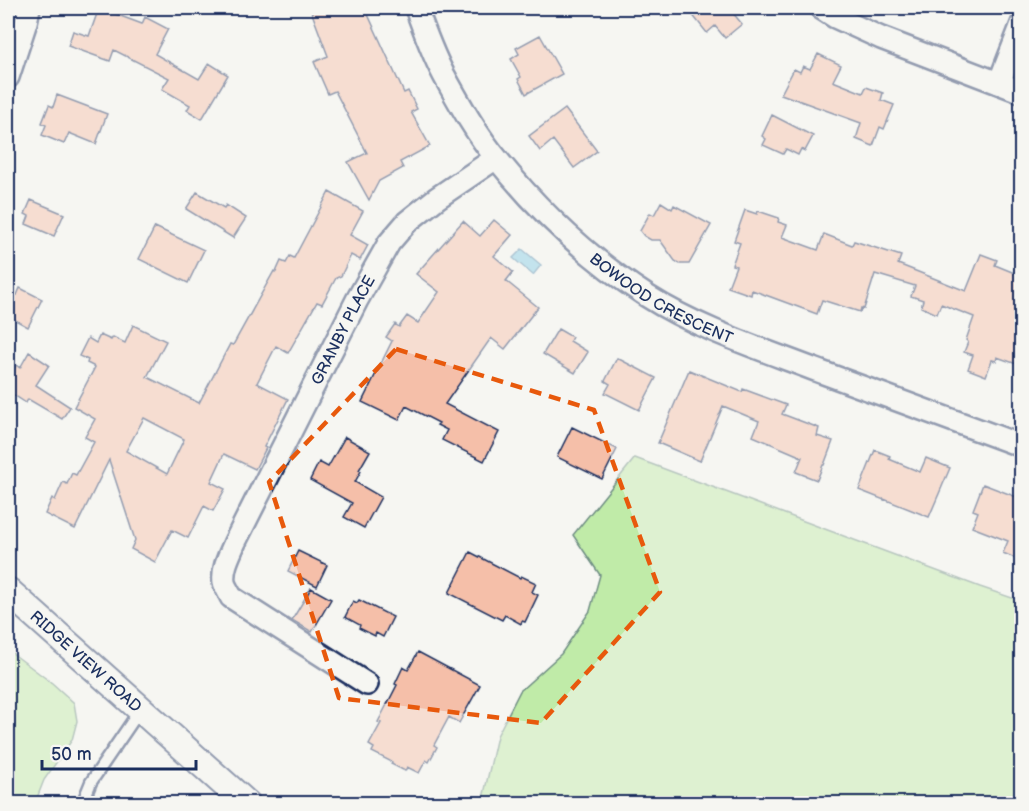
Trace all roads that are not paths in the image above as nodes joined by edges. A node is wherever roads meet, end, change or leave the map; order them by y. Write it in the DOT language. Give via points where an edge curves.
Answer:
graph roads {
  1 [pos="29,8"];
  2 [pos="417,8"];
  3 [pos="821,8"];
  4 [pos="1022,24"];
  5 [pos="8,77"];
  6 [pos="999,83"];
  7 [pos="1022,92"];
  8 [pos="496,158"];
  9 [pos="1022,446"];
  10 [pos="8,591"];
  11 [pos="367,684"];
  12 [pos="140,710"];
  13 [pos="82,804"];
  14 [pos="247,804"];
  1 -- 5 [label="street"];
  2 -- 8 [label="street, BOWOOD CRESCENT" via="445,77"];
  3 -- 6 [label="street" via="881,38"];
  4 -- 6 [label="street"];
  6 -- 7 [label="street"];
  8 -- 9 [label="street, BOWOOD CRESCENT" via="556,225 648,297 763,351"];
  8 -- 11 [label="street, GRANBY PLACE" via="437,198 407,222 389,243 235,542 225,570 224,583 231,597"];
  10 -- 12 [label="street, RIDGE VIEW ROAD"];
  12 -- 13 [label="lane" via="91,782"];
  12 -- 14 [label="street, RIDGE VIEW ROAD"];
}
